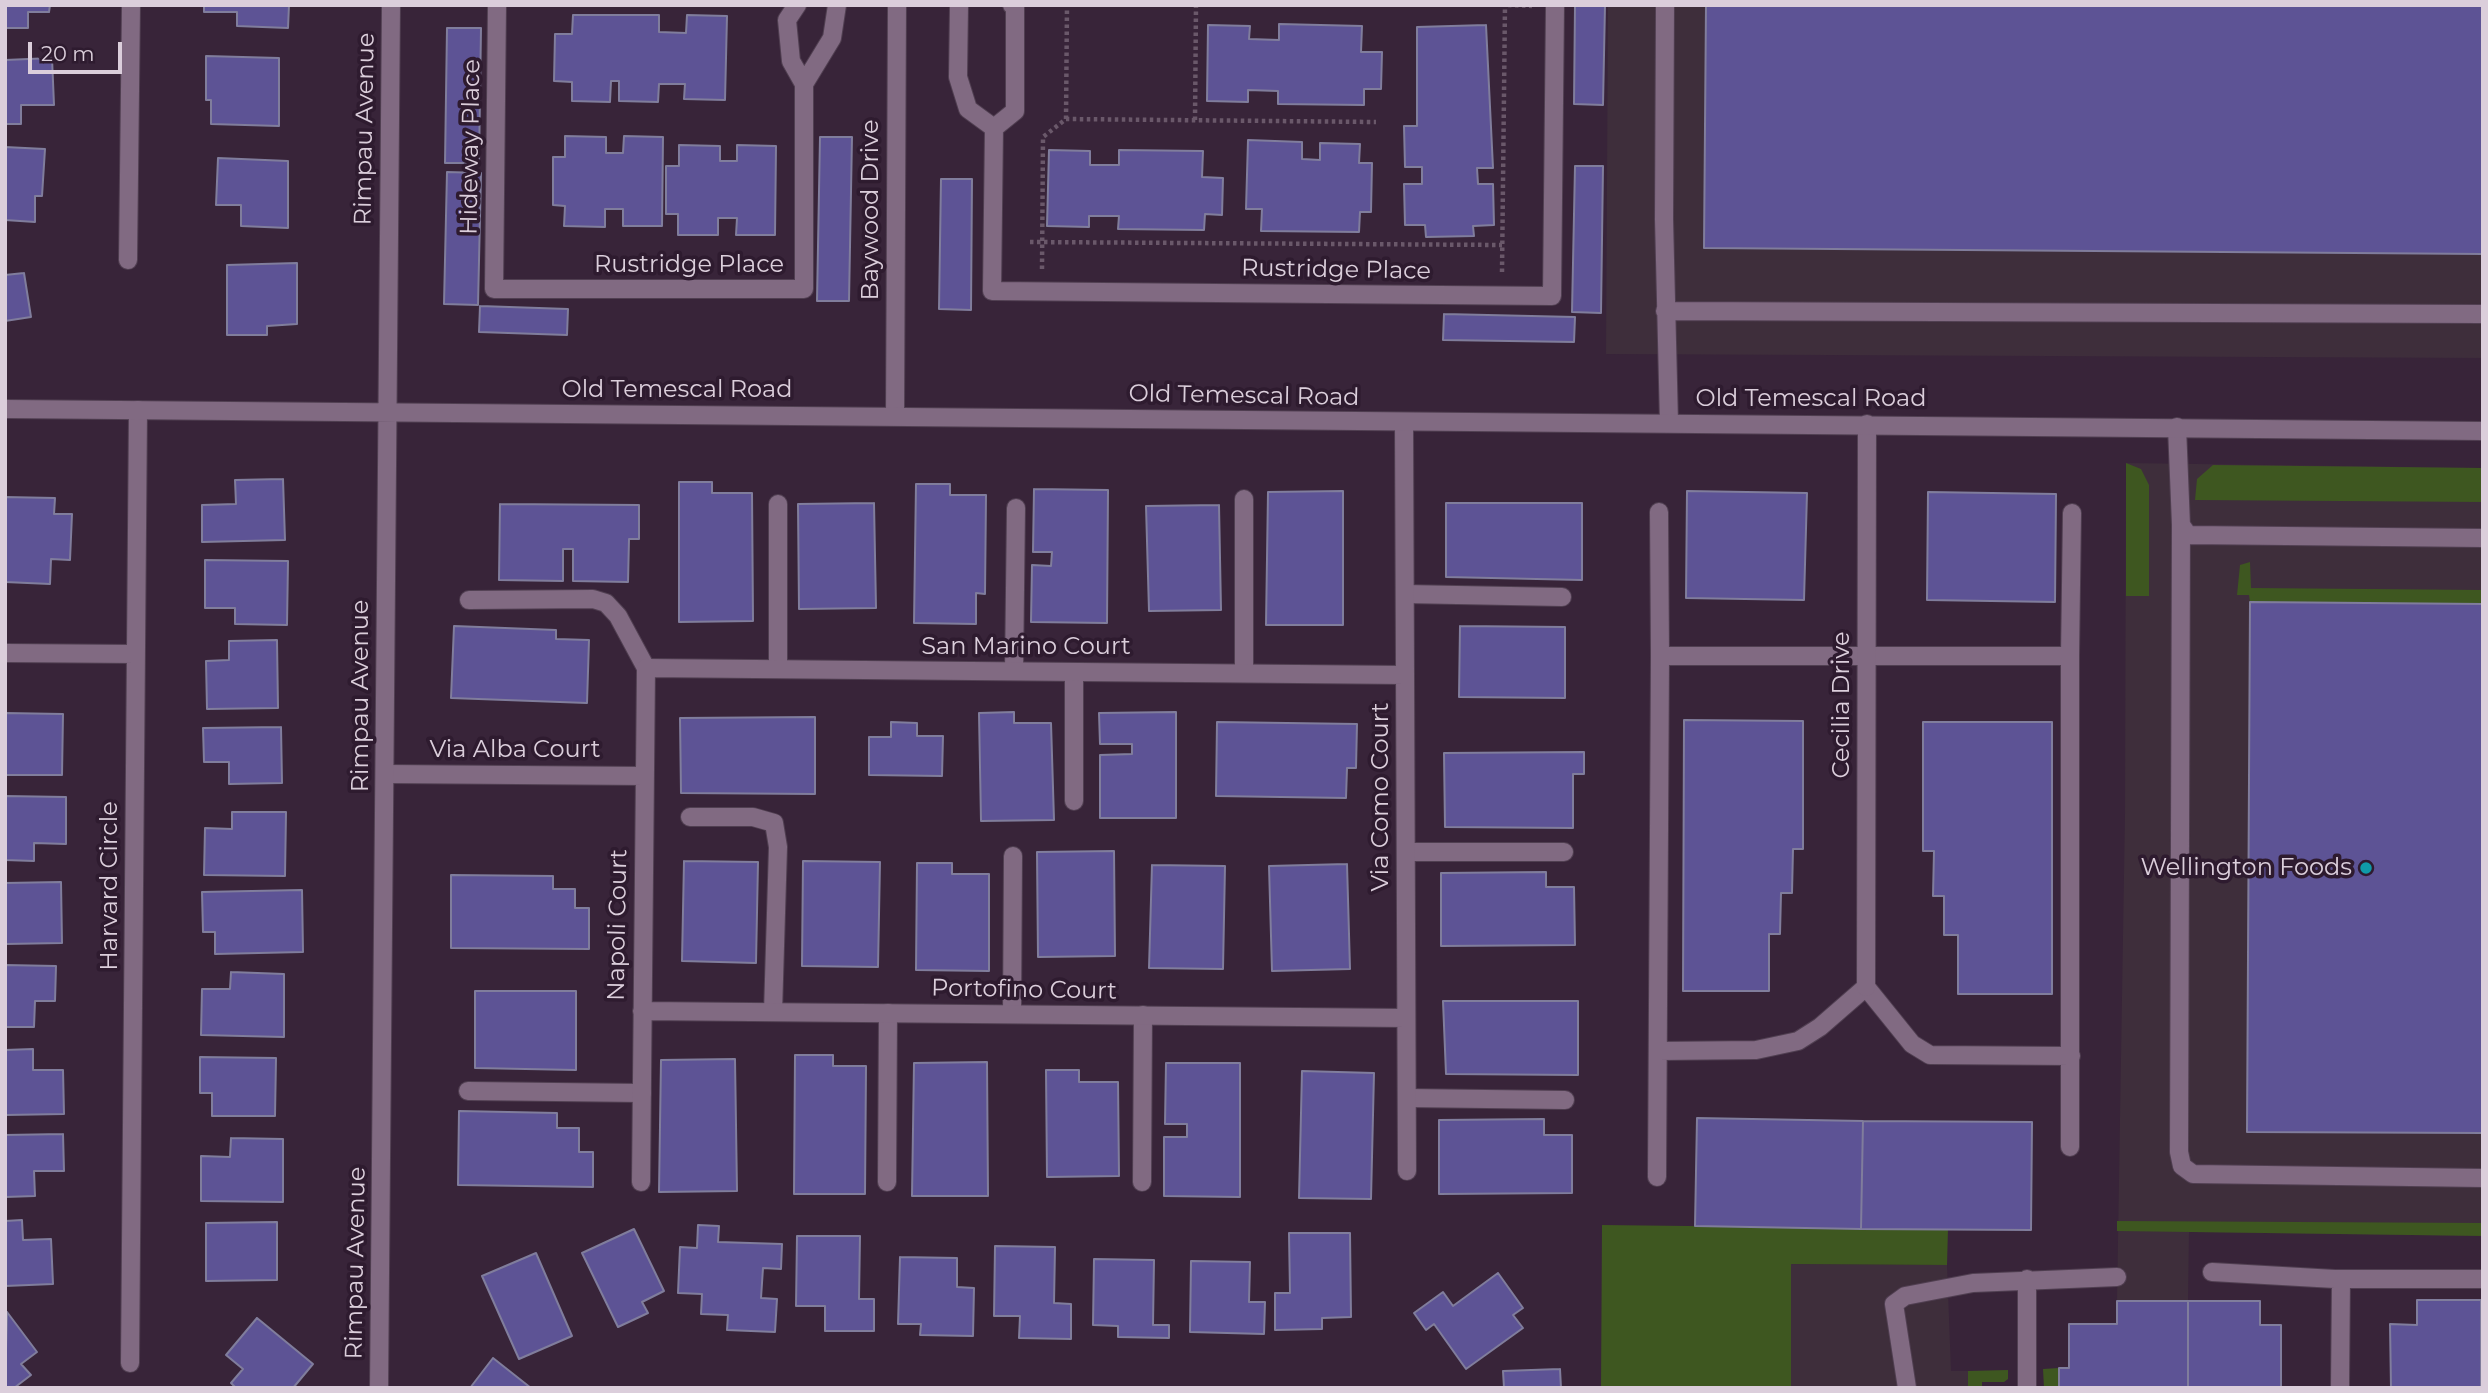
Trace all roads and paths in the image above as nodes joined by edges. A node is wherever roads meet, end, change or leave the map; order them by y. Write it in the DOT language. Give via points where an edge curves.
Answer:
graph roads {
  1 [pos="131,5"];
  2 [pos="391,5"];
  3 [pos="497,5"];
  4 [pos="797,5"];
  5 [pos="838,5"];
  6 [pos="897,5"];
  7 [pos="959,5"];
  8 [pos="1012,5"];
  9 [pos="1067,5"];
  10 [pos="1196,5"];
  11 [pos="1507,5"];
  12 [pos="1555,5"];
  13 [pos="1665,5"];
  14 [pos="1536,6"];
  15 [pos="804,83"];
  16 [pos="1066,119"];
  17 [pos="1195,120"];
  18 [pos="1376,122"];
  19 [pos="994,128"];
  20 [pos="1030,242"];
  21 [pos="1042,242"];
  22 [pos="1502,245"];
  23 [pos="128,260"];
  24 [pos="1042,273"];
  25 [pos="1502,276"];
  26 [pos="494,289"];
  27 [pos="1665,311"];
  28 [pos="2483,314"];
  29 [pos="5,410"];
  30 [pos="138,410"];
  31 [pos="387,411"];
  32 [pos="895,416"];
  33 [pos="1404,423"];
  34 [pos="1669,423"];
  35 [pos="1867,424"];
  36 [pos="2177,427"];
  37 [pos="2483,431"];
  38 [pos="1244,499"];
  39 [pos="778,504"];
  40 [pos="1016,508"];
  41 [pos="1659,512"];
  42 [pos="2072,513"];
  43 [pos="2181,525"];
  44 [pos="2483,538"];
  45 [pos="1405,594"];
  46 [pos="1562,597"];
  47 [pos="469,600"];
  48 [pos="5,653"];
  49 [pos="136,654"];
  50 [pos="1660,656"];
  51 [pos="1867,656"];
  52 [pos="2070,656"];
  53 [pos="646,668"];
  54 [pos="778,669"];
  55 [pos="1014,671"];
  56 [pos="1074,672"];
  57 [pos="1244,673"];
  58 [pos="1405,675"];
  59 [pos="386,774"];
  60 [pos="645,776"];
  61 [pos="1074,800"];
  62 [pos="690,817"];
  63 [pos="1406,852"];
  64 [pos="1564,852"];
  65 [pos="1013,856"];
  66 [pos="1866,987"];
  67 [pos="642,1011"];
  68 [pos="773,1012"];
  69 [pos="888,1013"];
  70 [pos="1012,1014"];
  71 [pos="1143,1015"];
  72 [pos="1406,1018"];
  73 [pos="1658,1051"];
  74 [pos="2071,1056"];
  75 [pos="468,1091"];
  76 [pos="642,1093"];
  77 [pos="1407,1098"];
  78 [pos="1564,1100"];
  79 [pos="2070,1147"];
  80 [pos="1407,1171"];
  81 [pos="1657,1177"];
  82 [pos="2483,1178"];
  83 [pos="641,1181"];
  84 [pos="887,1181"];
  85 [pos="1142,1182"];
  86 [pos="2212,1272"];
  87 [pos="2117,1277"];
  88 [pos="2027,1279"];
  89 [pos="2341,1279"];
  90 [pos="2483,1279"];
  91 [pos="130,1363"];
  92 [pos="380,1388"];
  93 [pos="1907,1388"];
  94 [pos="2027,1388"];
  95 [pos="2340,1388"];
  1 -- 23 [label="street"];
  2 -- 31 [label="street, Rimpau Avenue"];
  3 -- 26 [label="street, Hideway Place"];
  4 -- 15 [label="street, Rustridge Place" via="787,20 791,61"];
  5 -- 15 [label="street" via="832,38"];
  6 -- 32 [label="street, Baywood Drive"];
  7 -- 19 [label="street" via="958,77 968,109"];
  8 -- 19 [label="street" via="1015,111"];
  9 -- 16 [label="path"];
  10 -- 17 [label="path"];
  11 -- 14 [label="path"];
  11 -- 22 [label="path"];
  12 -- 19 [label="street, Rustridge Place" via="1552,296 992,291"];
  13 -- 27 [label="street"];
  15 -- 26 [label="street, Rustridge Place" via="804,289"];
  16 -- 17 [label="path"];
  16 -- 21 [label="path" via="1043,137"];
  17 -- 18 [label="path"];
  20 -- 21 [label="path"];
  21 -- 22 [label="path"];
  21 -- 24 [label="path"];
  22 -- 25 [label="path"];
  27 -- 28 [label="street"];
  27 -- 34 [label="street"];
  29 -- 30 [label="street, Old Temescal Road"];
  30 -- 31 [label="street, Old Temescal Road"];
  30 -- 49 [label="street, Harvard Circle"];
  31 -- 32 [label="street, Old Temescal Road"];
  31 -- 59 [label="street, Rimpau Avenue"];
  32 -- 33 [label="street, Old Temescal Road"];
  33 -- 34 [label="street, Old Temescal Road"];
  33 -- 45 [label="street, Via Como Court"];
  34 -- 35 [label="street, Old Temescal Road"];
  35 -- 36 [label="street, Old Temescal Road"];
  35 -- 51 [label="street, Cecilia Drive"];
  36 -- 37 [label="street, Old Temescal Road"];
  36 -- 43 [label="street"];
  38 -- 57 [label="street"];
  39 -- 54 [label="street"];
  40 -- 55 [label="street"];
  41 -- 50 [label="street"];
  42 -- 52 [label="street"];
  43 -- 44 [label="street" via="2188,535 2205,537"];
  43 -- 82 [label="street" via="2182,1166 2193,1174"];
  45 -- 46 [label="street"];
  45 -- 58 [label="street, Via Como Court"];
  47 -- 53 [label="street" via="593,599 606,603 618,615"];
  48 -- 49 [label="street"];
  49 -- 91 [label="street, Harvard Circle"];
  50 -- 51 [label="street"];
  50 -- 73 [label="street"];
  51 -- 52 [label="street"];
  51 -- 66 [label="street, Cecilia Drive"];
  52 -- 74 [label="street"];
  53 -- 54 [label="street, San Marino Court"];
  53 -- 60 [label="street, Napoli Court"];
  54 -- 55 [label="street, San Marino Court"];
  55 -- 56 [label="street, San Marino Court"];
  56 -- 57 [label="street, San Marino Court"];
  56 -- 61 [label="street"];
  57 -- 58 [label="street, San Marino Court"];
  58 -- 63 [label="street, Via Como Court"];
  59 -- 60 [label="street, Via Alba Court"];
  59 -- 92 [label="street, Rimpau Avenue"];
  60 -- 67 [label="street, Napoli Court"];
  62 -- 68 [label="street" via="753,817 775,823"];
  63 -- 64 [label="street"];
  63 -- 72 [label="street, Via Como Court"];
  65 -- 70 [label="street"];
  66 -- 73 [label="street" via="1798,1041 1756,1050"];
  66 -- 74 [label="street" via="1912,1044 1930,1055"];
  67 -- 68 [label="street, Portofino Court"];
  67 -- 76 [label="street, Napoli Court"];
  68 -- 69 [label="street, Portofino Court"];
  69 -- 70 [label="street, Portofino Court"];
  69 -- 84 [label="street"];
  70 -- 71 [label="street, Portofino Court"];
  71 -- 72 [label="street, Portofino Court"];
  71 -- 85 [label="street"];
  72 -- 77 [label="street, Via Como Court"];
  73 -- 81 [label="street"];
  74 -- 79 [label="street"];
  75 -- 76 [label="street"];
  76 -- 83 [label="street, Napoli Court"];
  77 -- 78 [label="street"];
  77 -- 80 [label="street, Via Como Court"];
  86 -- 89 [label="street"];
  87 -- 88 [label="street"];
  88 -- 93 [label="street" via="1948,1287 1905,1296 1894,1304"];
  88 -- 94 [label="street"];
  89 -- 90 [label="street"];
  89 -- 95 [label="street"];
}
